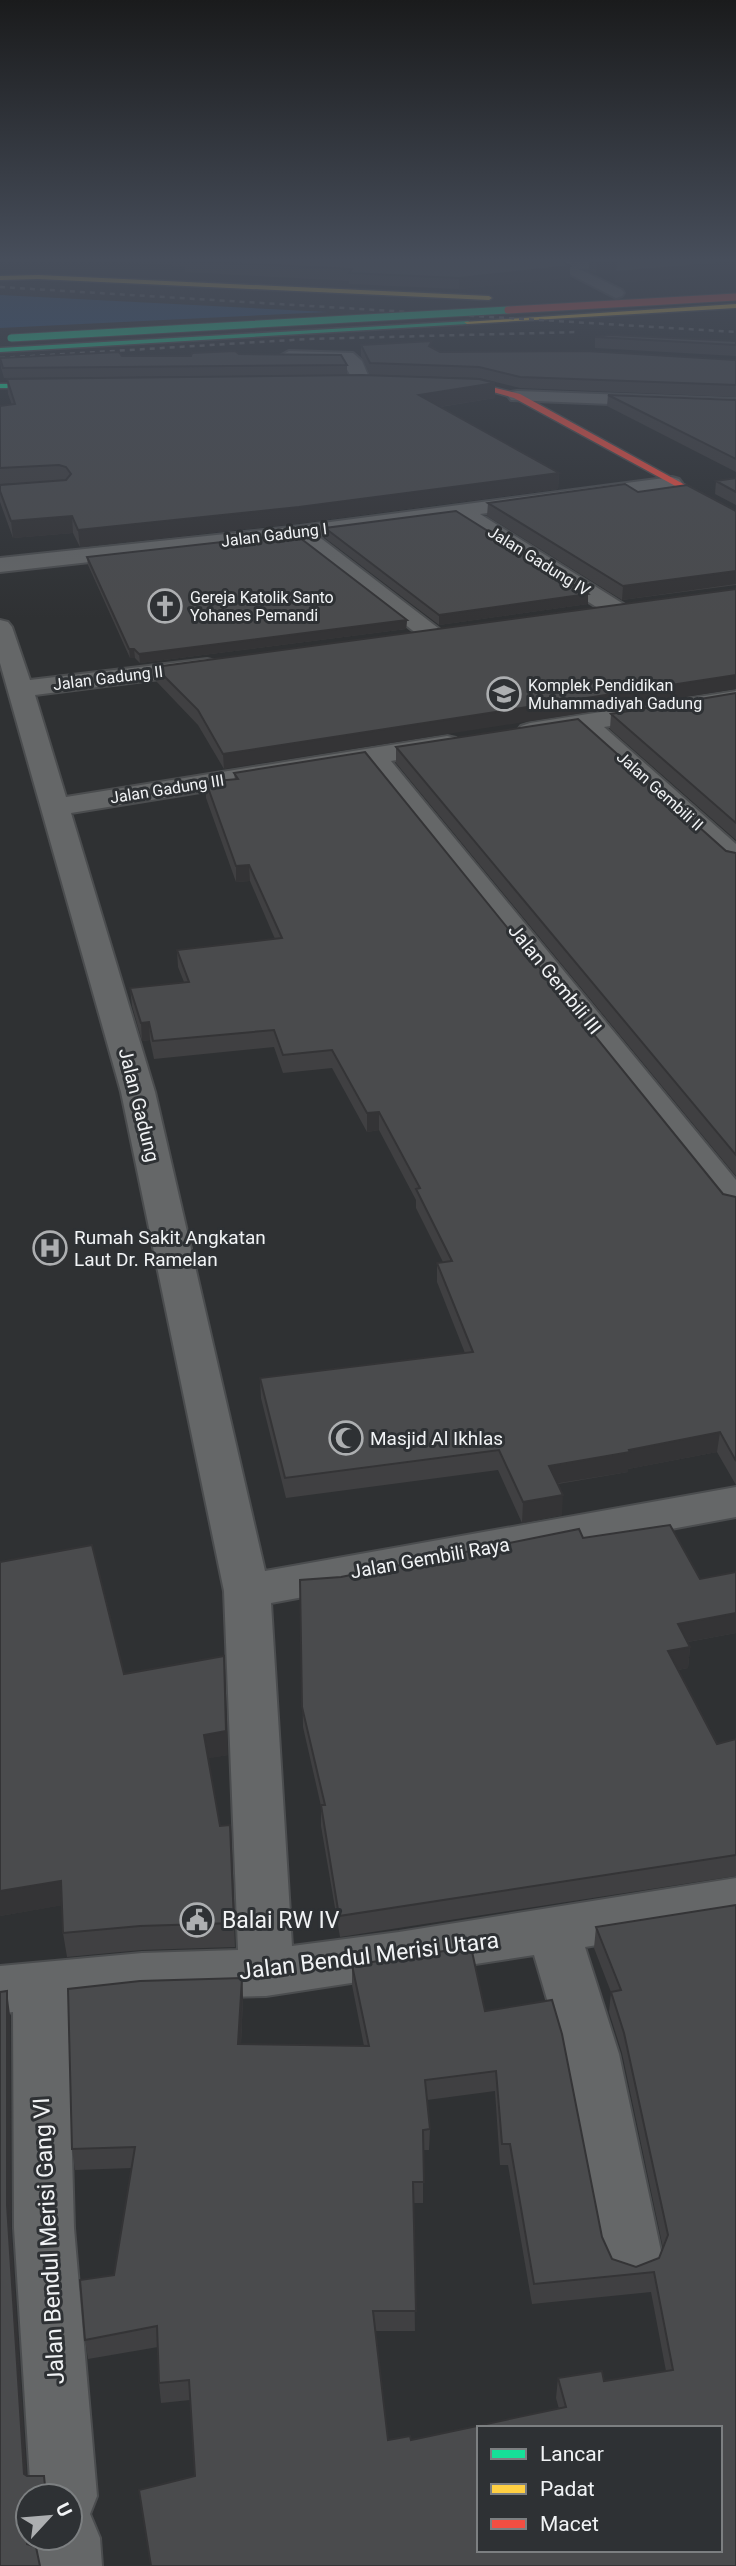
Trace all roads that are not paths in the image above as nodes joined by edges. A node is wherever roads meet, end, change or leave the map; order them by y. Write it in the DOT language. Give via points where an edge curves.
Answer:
graph roads {
  1 [pos="360,379"];
  2 [pos="473,379"];
  3 [pos="362,383"];
  4 [pos="424,384"];
  5 [pos="0,386"];
  6 [pos="74,386"];
  7 [pos="479,386"];
  8 [pos="517,396"];
  9 [pos="736,404"];
  10 [pos="672,483"];
  11 [pos="460,511"];
  12 [pos="736,516"];
  13 [pos="300,532"];
  14 [pos="0,565"];
  15 [pos="644,607"];
  16 [pos="617,610"];
  17 [pos="578,616"];
  18 [pos="0,627"];
  19 [pos="460,633"];
  20 [pos="433,636"];
  21 [pos="407,640"];
  22 [pos="234,663"];
  23 [pos="21,689"];
  24 [pos="736,698"];
  25 [pos="583,722"];
  26 [pos="504,735"];
  27 [pos="478,739"];
  28 [pos="373,756"];
  29 [pos="55,807"];
  30 [pos="736,859"];
  31 [pos="736,1203"];
  32 [pos="736,1502"];
  33 [pos="247,1591"];
  34 [pos="736,1900"];
  35 [pos="553,1930"];
  36 [pos="266,1973"];
  37 [pos="20,1988"];
  38 [pos="632,2256"];
  39 [pos="63,2482"];
  1 -- 3 [label="street"];
  2 -- 7 [label="street"];
  4 -- 7 [label="main road"];
  5 -- 6 [label="main road"];
  7 -- 8 [label="main road"];
  8 -- 9 [label="street"];
  8 -- 10 [label="main road"];
  10 -- 11 [label="street, Jalan Gadung I"];
  10 -- 12 [label="main road"];
  11 -- 13 [label="street, Jalan Gadung I"];
  11 -- 16 [label="street, Jalan Gadung IV"];
  13 -- 14 [label="street, Jalan Gadung I"];
  13 -- 20 [label="street"];
  15 -- 16 [label="street"];
  16 -- 17 [label="street"];
  18 -- 23 [label="street, Jalan Gadung"];
  19 -- 20 [label="street"];
  20 -- 21 [label="street"];
  22 -- 23 [label="street, Jalan Gadung II"];
  23 -- 29 [label="street, Jalan Gadung"];
  24 -- 25 [label="street"];
  25 -- 26 [label="street"];
  25 -- 30 [label="street, Jalan Gembili II"];
  27 -- 28 [label="street, Jalan Gadung III"];
  28 -- 29 [label="street, Jalan Gadung III"];
  28 -- 31 [label="street, Jalan Gembili III"];
  29 -- 33 [label="street, Jalan Gadung" via="138,1092"];
  32 -- 33 [label="street, Jalan Gembili Raya"];
  33 -- 36 [label="street, Jalan Gadung"];
  34 -- 35 [label="street, Jalan Bendul Merisi Utara"];
  35 -- 36 [label="street, Jalan Bendul Merisi Utara"];
  35 -- 38 [label="street" via="591,2054"];
  36 -- 37 [label="street, Jalan Bendul Merisi Utara" via="142,1976"];
  37 -- 39 [label="street, Jalan Bendul Merisi Gang VI"];
}
